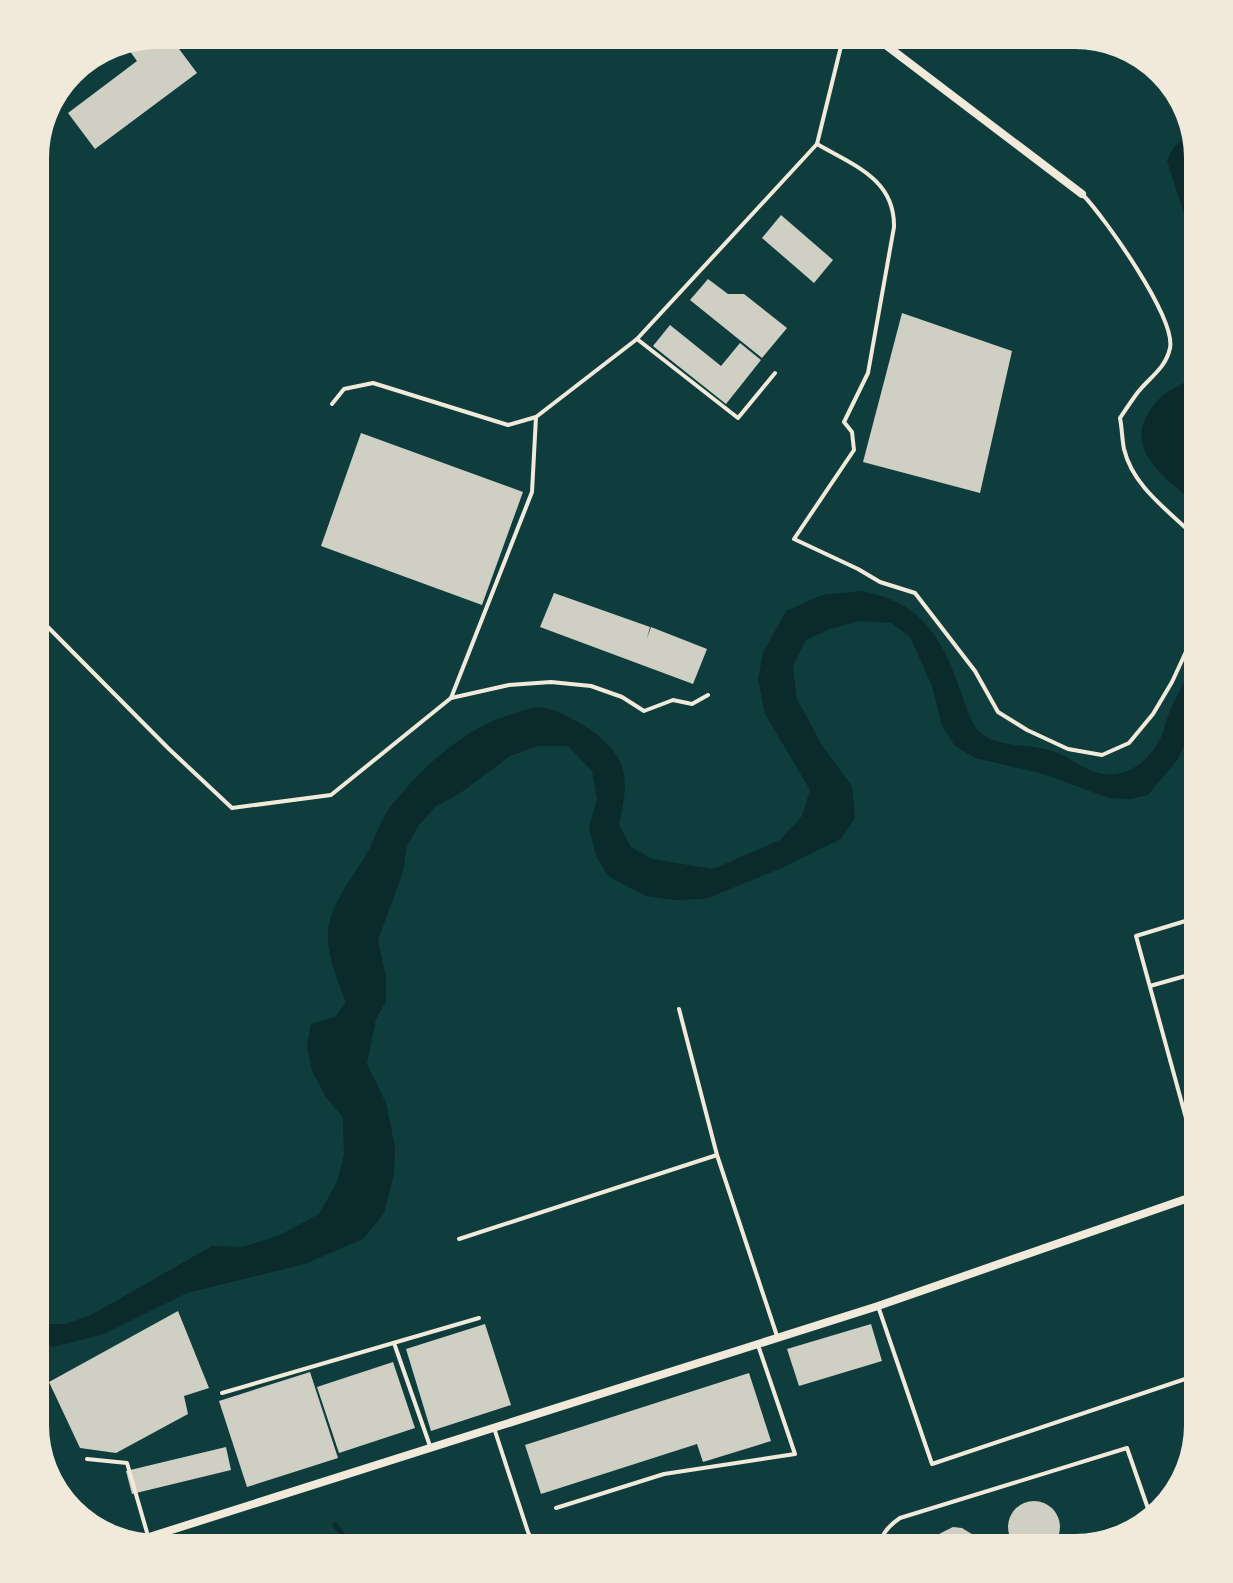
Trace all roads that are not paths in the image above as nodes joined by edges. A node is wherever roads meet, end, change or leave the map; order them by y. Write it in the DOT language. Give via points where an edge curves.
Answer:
graph roads {
  1 [pos="842,44"];
  2 [pos="884,44"];
  3 [pos="817,144"];
  4 [pos="1082,194"];
  5 [pos="637,339"];
  6 [pos="775,373"];
  7 [pos="332,404"];
  8 [pos="536,417"];
  9 [pos="1189,531"];
  10 [pos="44,623"];
  11 [pos="1189,645"];
  12 [pos="708,695"];
  13 [pos="451,698"];
  14 [pos="1189,920"];
  15 [pos="1189,975"];
  16 [pos="1150,986"];
  17 [pos="679,1009"];
  18 [pos="1189,1112"];
  19 [pos="1185,1113"];
  20 [pos="1189,1128"];
  21 [pos="717,1155"];
  22 [pos="1189,1198"];
  23 [pos="459,1239"];
  24 [pos="878,1306"];
  25 [pos="479,1318"];
  26 [pos="778,1338"];
  27 [pos="394,1343"];
  28 [pos="758,1345"];
  29 [pos="1189,1378"];
  30 [pos="222,1393"];
  31 [pos="494,1428"];
  32 [pos="431,1449"];
  33 [pos="87,1459"];
  34 [pos="556,1508"];
  35 [pos="1149,1512"];
  36 [pos="149,1538"];
  37 [pos="531,1539"];
  38 [pos="882,1539"];
  1 -- 3 [label="lane"];
  2 -- 4 [label="street"];
  3 -- 5 [label="lane"];
  3 -- 11 [label="lane" via="885,189 894,227 868,373 844,422 852,432 854,450 794,539 880,582 915,593 975,671 998,712 1068,749 1102,755 1129,743 1153,714"];
  4 -- 9 [label="lane" via="1101,214 1163,314 1170,346 1161,368 1120,418 1125,452 1147,489"];
  5 -- 6 [label="lane" via="738,418"];
  5 -- 8 [label="lane"];
  7 -- 8 [label="lane" via="344,389 373,383 508,425"];
  8 -- 13 [label="lane" via="532,492"];
  10 -- 13 [label="lane" via="232,808 331,795"];
  12 -- 13 [label="lane" via="692,704 673,700 644,711 591,686 551,682"];
  14 -- 16 [label="lane" via="1136,936"];
  15 -- 16 [label="lane"];
  16 -- 19 [label="lane"];
  17 -- 21 [label="lane"];
  18 -- 19 [label="lane"];
  19 -- 20 [label="lane"];
  21 -- 23 [label="lane"];
  21 -- 26 [label="lane"];
  22 -- 24 [label="street"];
  24 -- 26 [label="street"];
  24 -- 29 [label="lane" via="932,1464"];
  25 -- 27 [label="lane"];
  26 -- 28 [label="street"];
  27 -- 30 [label="lane"];
  27 -- 32 [label="lane"];
  28 -- 31 [label="street"];
  28 -- 34 [label="lane" via="795,1454 664,1474"];
  31 -- 32 [label="street"];
  31 -- 37 [label="lane"];
  32 -- 36 [label="street"];
  33 -- 36 [label="lane" via="127,1463"];
  35 -- 38 [label="lane" via="1127,1448 900,1518"];
}
